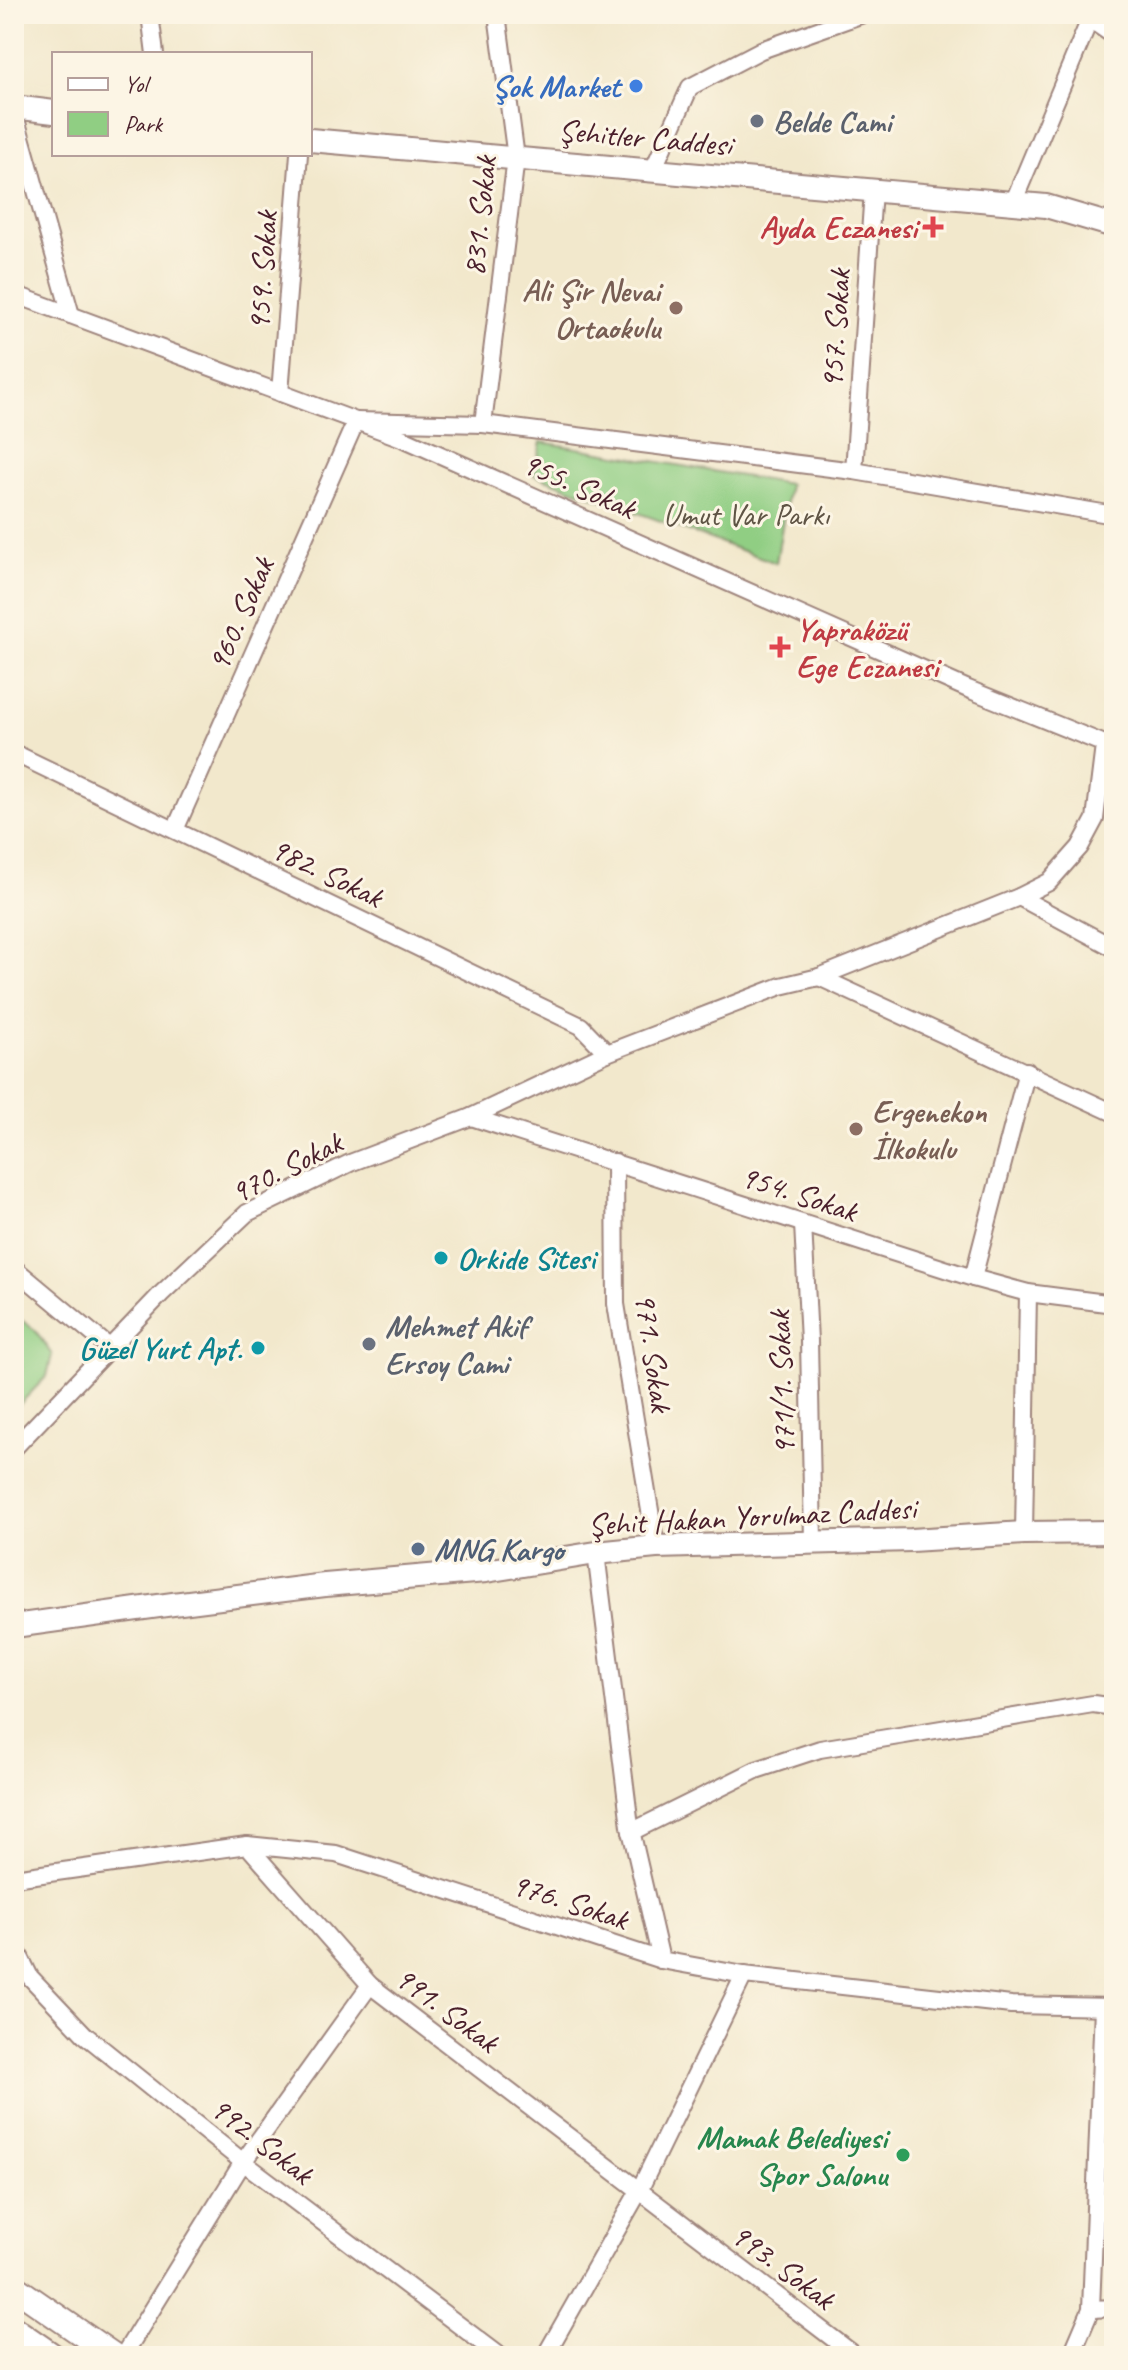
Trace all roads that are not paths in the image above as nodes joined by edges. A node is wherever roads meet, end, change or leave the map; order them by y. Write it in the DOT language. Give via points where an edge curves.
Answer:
graph roads {
  1 [pos="150,14"];
  2 [pos="497,14"];
  3 [pos="863,14"];
  4 [pos="1086,17"];
  5 [pos="1114,36"];
  6 [pos="155,52"];
  7 [pos="14,109"];
  8 [pos="52,112"];
  9 [pos="312,140"];
  10 [pos="299,156"];
  11 [pos="516,158"];
  12 [pos="653,170"];
  13 [pos="873,190"];
  14 [pos="1013,203"];
  15 [pos="1114,226"];
  16 [pos="14,294"];
  17 [pos="71,315"];
  18 [pos="280,393"];
  19 [pos="356,421"];
  20 [pos="483,424"];
  21 [pos="854,471"];
  22 [pos="1114,515"];
  23 [pos="1109,747"];
  24 [pos="14,753"];
  25 [pos="175,830"];
  26 [pos="1019,897"];
  27 [pos="1114,948"];
  28 [pos="819,977"];
  29 [pos="607,1053"];
  30 [pos="1027,1071"];
  31 [pos="1114,1113"];
  32 [pos="471,1117"];
  33 [pos="615,1162"];
  34 [pos="803,1224"];
  35 [pos="18,1277"];
  36 [pos="973,1278"];
  37 [pos="1028,1293"];
  38 [pos="1114,1304"];
  39 [pos="110,1348"];
  40 [pos="14,1448"];
  41 [pos="1114,1532"];
  42 [pos="1024,1533"];
  43 [pos="813,1541"];
  44 [pos="656,1547"];
  45 [pos="596,1553"];
  46 [pos="14,1626"];
  47 [pos="1114,1707"];
  48 [pos="631,1832"];
  49 [pos="247,1845"];
  50 [pos="14,1878"];
  51 [pos="14,1945"];
  52 [pos="661,1960"];
  53 [pos="744,1975"];
  54 [pos="370,1985"];
  55 [pos="1109,2007"];
  56 [pos="243,2162"];
  57 [pos="639,2191"];
  58 [pos="14,2287"];
  59 [pos="1114,2308"];
  60 [pos="1091,2309"];
  61 [pos="14,2329"];
  62 [pos="53,2356"];
  63 [pos="114,2356"];
  64 [pos="123,2356"];
  65 [pos="500,2356"];
  66 [pos="545,2356"];
  67 [pos="856,2356"];
  68 [pos="1071,2356"];
  1 -- 6 [label="street"];
  2 -- 11 [label="street, 831. Sokak"];
  3 -- 12 [label="street" via="761,50 690,87"];
  4 -- 5 [label="street"];
  4 -- 14 [label="street"];
  7 -- 8 [label="street"];
  7 -- 17 [label="street"];
  9 -- 11 [label="street, Şehitler Caddesi"];
  10 -- 18 [label="street, 959. Sokak"];
  11 -- 12 [label="street, Şehitler Caddesi"];
  11 -- 20 [label="street, 831. Sokak"];
  12 -- 13 [label="street, Şehitler Caddesi"];
  13 -- 14 [label="street, Şehitler Caddesi"];
  13 -- 21 [label="street, 957. Sokak"];
  14 -- 15 [label="street, Şehitler Caddesi" via="1046,206"];
  16 -- 17 [label="street, 955. Sokak"];
  17 -- 18 [label="street, 955. Sokak"];
  18 -- 19 [label="street, 955. Sokak"];
  19 -- 20 [label="street"];
  19 -- 23 [label="street, 955. Sokak"];
  19 -- 25 [label="street, 960. Sokak"];
  20 -- 21 [label="street"];
  21 -- 22 [label="street"];
  23 -- 26 [label="street, 970. Sokak" via="1095,819 1080,847 1049,882"];
  24 -- 25 [label="street, 982. Sokak"];
  25 -- 29 [label="street, 982. Sokak" via="581,1026"];
  26 -- 27 [label="street"];
  26 -- 28 [label="street, 970. Sokak"];
  28 -- 29 [label="street, 970. Sokak" via="781,986"];
  28 -- 30 [label="street"];
  29 -- 32 [label="street, 970. Sokak"];
  30 -- 31 [label="street"];
  30 -- 36 [label="street"];
  32 -- 33 [label="street, 954. Sokak"];
  32 -- 39 [label="street, 970. Sokak" via="350,1163 247,1213"];
  33 -- 34 [label="street, 954. Sokak"];
  33 -- 44 [label="street, 971. Sokak" via="616,1304"];
  34 -- 36 [label="street, 954. Sokak"];
  34 -- 43 [label="street, 971/1. Sokak"];
  35 -- 39 [label="street"];
  36 -- 37 [label="street, 954. Sokak"];
  37 -- 38 [label="street, 954. Sokak"];
  37 -- 42 [label="street"];
  39 -- 40 [label="street, 970. Sokak"];
  41 -- 42 [label="street, Şehit Hakan Yorulmaz Caddesi"];
  42 -- 43 [label="street, Şehit Hakan Yorulmaz Caddesi"];
  43 -- 44 [label="street, Şehit Hakan Yorulmaz Caddesi"];
  44 -- 45 [label="street, Şehit Hakan Yorulmaz Caddesi"];
  45 -- 46 [label="street, Şehit Hakan Yorulmaz Caddesi" via="486,1571 325,1585"];
  45 -- 48 [label="street"];
  47 -- 48 [label="street" via="1093,1704 820,1749 756,1770"];
  48 -- 52 [label="street"];
  49 -- 50 [label="street, 976. Sokak"];
  49 -- 52 [label="street, 976. Sokak" via="336,1854"];
  49 -- 54 [label="street, 991. Sokak"];
  51 -- 56 [label="street, 992. Sokak" via="30,1977 85,2035"];
  52 -- 53 [label="street, 976. Sokak"];
  53 -- 55 [label="street, 976. Sokak" via="1011,2005"];
  53 -- 57 [label="street"];
  54 -- 56 [label="street"];
  54 -- 57 [label="street, 991. Sokak"];
  55 -- 60 [label="street"];
  56 -- 64 [label="street"];
  56 -- 65 [label="street, 992. Sokak"];
  57 -- 66 [label="street"];
  57 -- 67 [label="street, 993. Sokak"];
  58 -- 63 [label="main road"];
  59 -- 60 [label="street"];
  60 -- 68 [label="street"];
  61 -- 62 [label="main road"];
}
